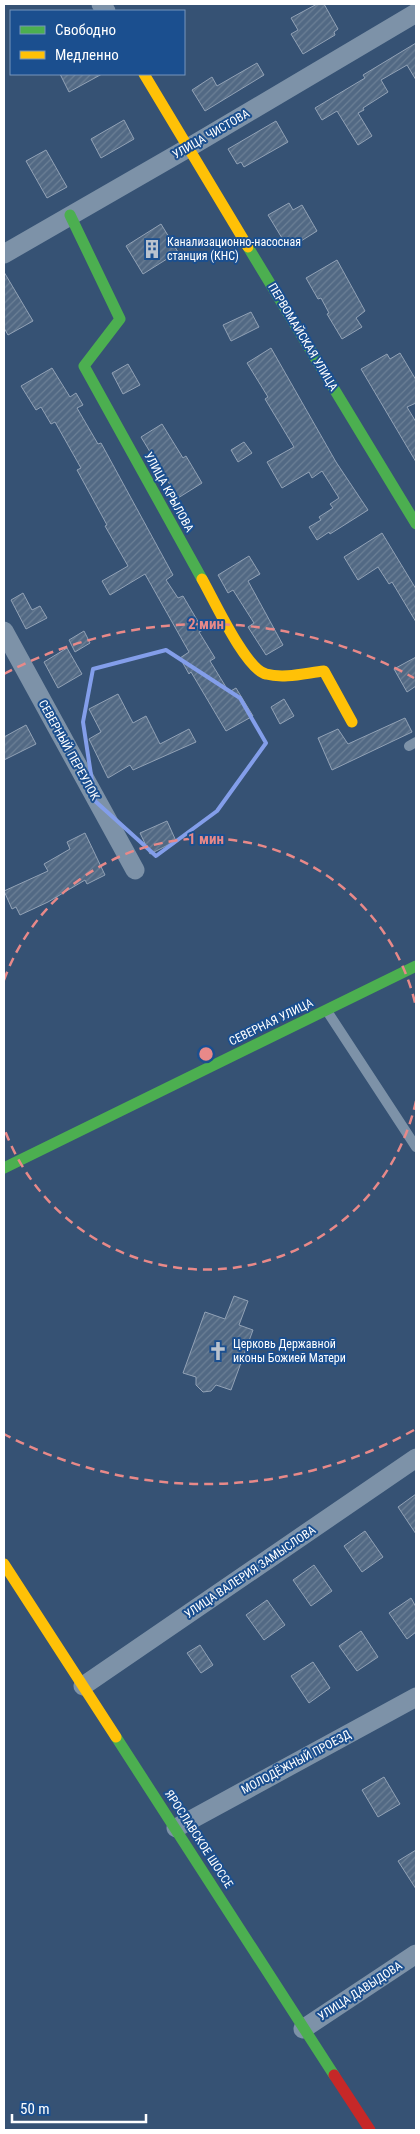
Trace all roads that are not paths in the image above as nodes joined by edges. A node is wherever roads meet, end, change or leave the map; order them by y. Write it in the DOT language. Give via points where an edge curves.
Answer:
graph roads {
  1 [pos="416,13"];
  2 [pos="145,75"];
  3 [pos="188,148"];
  4 [pos="70,216"];
  5 [pos="4,254"];
  6 [pos="416,524"];
  7 [pos="4,631"];
  8 [pos="352,722"];
  9 [pos="135,870"];
  10 [pos="416,966"];
  11 [pos="326,1010"];
  12 [pos="416,1148"];
  13 [pos="4,1168"];
  14 [pos="416,1458"];
  15 [pos="4,1564"];
  16 [pos="83,1686"];
  17 [pos="416,1697"];
  18 [pos="176,1828"];
  19 [pos="416,1954"];
  20 [pos="303,2029"];
  21 [pos="370,2130"];
  1 -- 3 [label="street, УЛИЦА ЧИСТОВА"];
  2 -- 3 [label="street, ПЕРВОМАЙСКАЯ УЛИЦА"];
  3 -- 4 [label="street, УЛИЦА ЧИСТОВА"];
  3 -- 6 [label="street, ПЕРВОМАЙСКАЯ УЛИЦА"];
  4 -- 5 [label="street, УЛИЦА ЧИСТОВА"];
  4 -- 8 [label="street, УЛИЦА КРЫЛОВА" via="120,319 84,366 242,652 263,674 324,672"];
  7 -- 9 [label="street, СЕВЕРНЫЙ ПЕРЕУЛОК"];
  10 -- 11 [label="street, СЕВЕРНАЯ УЛИЦА"];
  11 -- 12 [label="lane"];
  11 -- 13 [label="street, СЕВЕРНАЯ УЛИЦА"];
  14 -- 16 [label="street, УЛИЦА ВАЛЕРИЯ ЗАМЫСЛОВА"];
  15 -- 16 [label="street, ЯРОСЛАВСКОЕ ШОССЕ"];
  16 -- 18 [label="street, ЯРОСЛАВСКОЕ ШОССЕ"];
  17 -- 18 [label="street, МОЛОДЁЖНЫЙ ПРОЕЗД"];
  18 -- 20 [label="street, ЯРОСЛАВСКОЕ ШОССЕ"];
  19 -- 20 [label="street, УЛИЦА ДАВЫДОВА"];
  20 -- 21 [label="street, ЯРОСЛАВСКОЕ ШОССЕ"];
}
